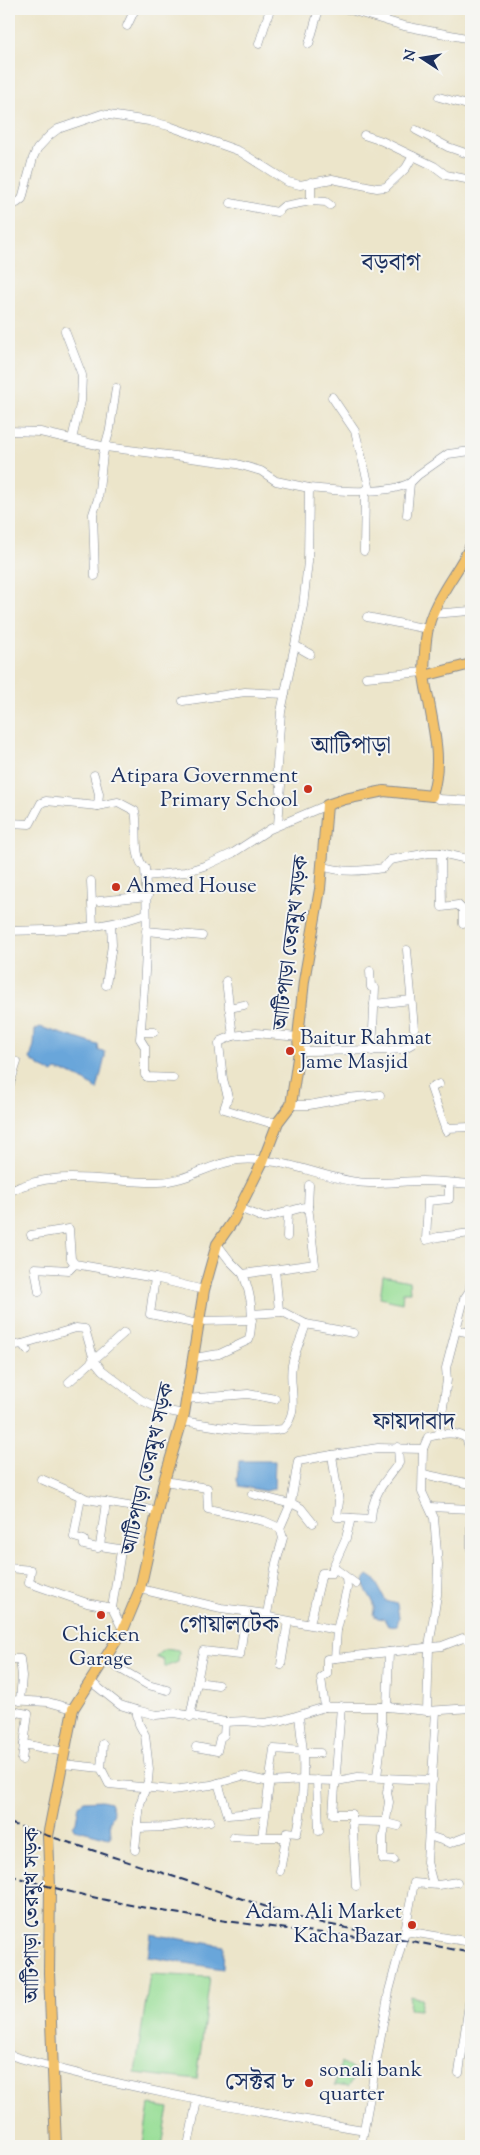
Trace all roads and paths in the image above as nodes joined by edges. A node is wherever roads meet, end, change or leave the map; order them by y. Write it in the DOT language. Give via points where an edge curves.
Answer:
graph roads {
  1 [pos="135,9"];
  2 [pos="270,9"];
  3 [pos="319,9"];
  4 [pos="347,9"];
  5 [pos="127,26"];
  6 [pos="471,39"];
  7 [pos="259,44"];
  8 [pos="309,44"];
  9 [pos="439,97"];
  10 [pos="471,106"];
  11 [pos="416,130"];
  12 [pos="364,135"];
  13 [pos="471,155"];
  14 [pos="413,156"];
  15 [pos="471,180"];
  16 [pos="311,182"];
  17 [pos="311,200"];
  18 [pos="9,203"];
  19 [pos="231,203"];
  20 [pos="330,205"];
  21 [pos="471,278"];
  22 [pos="471,282"];
  23 [pos="65,331"];
  24 [pos="116,388"];
  25 [pos="332,397"];
  26 [pos="9,431"];
  27 [pos="72,439"];
  28 [pos="106,447"];
  29 [pos="471,451"];
  30 [pos="410,483"];
  31 [pos="309,488"];
  32 [pos="367,490"];
  33 [pos="407,515"];
  34 [pos="471,544"];
  35 [pos="364,551"];
  36 [pos="94,576"];
  37 [pos="470,611"];
  38 [pos="432,614"];
  39 [pos="367,617"];
  40 [pos="428,629"];
  41 [pos="296,646"];
  42 [pos="310,654"];
  43 [pos="471,664"];
  44 [pos="424,674"];
  45 [pos="366,677"];
  46 [pos="285,694"];
  47 [pos="183,701"];
  48 [pos="94,775"];
  49 [pos="432,796"];
  50 [pos="471,801"];
  51 [pos="327,805"];
  52 [pos="98,806"];
  53 [pos="9,823"];
  54 [pos="278,825"];
  55 [pos="441,853"];
  56 [pos="471,860"];
  57 [pos="322,866"];
  58 [pos="146,876"];
  59 [pos="91,881"];
  60 [pos="148,896"];
  61 [pos="99,901"];
  62 [pos="467,909"];
  63 [pos="146,914"];
  64 [pos="463,924"];
  65 [pos="111,925"];
  66 [pos="93,927"];
  67 [pos="9,931"];
  68 [pos="146,931"];
  69 [pos="202,936"];
  70 [pos="407,950"];
  71 [pos="370,971"];
  72 [pos="226,981"];
  73 [pos="106,985"];
  74 [pos="412,1000"];
  75 [pos="374,1004"];
  76 [pos="244,1005"];
  77 [pos="229,1008"];
  78 [pos="414,1028"];
  79 [pos="141,1032"];
  80 [pos="154,1032"];
  81 [pos="233,1036"];
  82 [pos="298,1037"];
  83 [pos="412,1044"];
  84 [pos="372,1050"];
  85 [pos="299,1051"];
  86 [pos="9,1060"];
  87 [pos="173,1078"];
  88 [pos="439,1084"];
  89 [pos="9,1087"];
  90 [pos="380,1095"];
  91 [pos="291,1105"];
  92 [pos="278,1122"];
  93 [pos="471,1127"];
  94 [pos="263,1160"];
  95 [pos="449,1183"];
  96 [pos="471,1184"];
  97 [pos="309,1185"];
  98 [pos="9,1192"];
  99 [pos="308,1206"];
  100 [pos="239,1208"];
  101 [pos="288,1210"];
  102 [pos="31,1235"];
  103 [pos="471,1236"];
  104 [pos="287,1237"];
  105 [pos="217,1244"];
  106 [pos="75,1264"];
  107 [pos="275,1270"];
  108 [pos="244,1274"];
  109 [pos="471,1276"];
  110 [pos="155,1278"];
  111 [pos="204,1290"];
  112 [pos="471,1290"];
  113 [pos="39,1292"];
  114 [pos="281,1312"];
  115 [pos="252,1317"];
  116 [pos="199,1322"];
  117 [pos="306,1324"];
  118 [pos="456,1330"];
  119 [pos="124,1333"];
  120 [pos="353,1333"];
  121 [pos="471,1333"];
  122 [pos="9,1346"];
  123 [pos="194,1358"];
  124 [pos="94,1360"];
  125 [pos="69,1382"];
  126 [pos="186,1399"];
  127 [pos="275,1399"];
  128 [pos="182,1417"];
  129 [pos="439,1434"];
  130 [pos="471,1445"];
  131 [pos="398,1447"];
  132 [pos="423,1450"];
  133 [pos="332,1455"];
  134 [pos="423,1474"];
  135 [pos="41,1479"];
  136 [pos="164,1481"];
  137 [pos="471,1484"];
  138 [pos="252,1494"];
  139 [pos="81,1496"];
  140 [pos="106,1502"];
  141 [pos="291,1503"];
  142 [pos="430,1508"];
  143 [pos="157,1511"];
  144 [pos="351,1518"];
  145 [pos="313,1523"];
  146 [pos="280,1528"];
  147 [pos="100,1546"];
  148 [pos="471,1549"];
  149 [pos="333,1567"];
  150 [pos="9,1568"];
  151 [pos="346,1578"];
  152 [pos="356,1584"];
  153 [pos="140,1589"];
  154 [pos="112,1608"];
  155 [pos="246,1612"];
  156 [pos="267,1614"];
  157 [pos="288,1621"];
  158 [pos="310,1624"];
  159 [pos="123,1630"];
  160 [pos="338,1630"];
  161 [pos="471,1640"];
  162 [pos="429,1647"];
  163 [pos="389,1652"];
  164 [pos="335,1658"];
  165 [pos="9,1659"];
  166 [pos="105,1660"];
  167 [pos="281,1664"];
  168 [pos="90,1681"];
  169 [pos="197,1682"];
  170 [pos="218,1685"];
  171 [pos="167,1690"];
  172 [pos="9,1700"];
  173 [pos="20,1700"];
  174 [pos="342,1706"];
  175 [pos="325,1707"];
  176 [pos="384,1707"];
  177 [pos="471,1708"];
  178 [pos="73,1709"];
  179 [pos="136,1710"];
  180 [pos="427,1711"];
  181 [pos="436,1711"];
  182 [pos="9,1714"];
  183 [pos="299,1716"];
  184 [pos="190,1717"];
  185 [pos="225,1722"];
  186 [pos="24,1744"];
  187 [pos="102,1744"];
  188 [pos="196,1747"];
  189 [pos="64,1752"];
  190 [pos="303,1752"];
  191 [pos="320,1753"];
  192 [pos="22,1760"];
  193 [pos="63,1764"];
  194 [pos="101,1768"];
  195 [pos="377,1777"];
  196 [pos="389,1778"];
  197 [pos="305,1780"];
  198 [pos="317,1780"];
  199 [pos="433,1780"];
  200 [pos="337,1781"];
  201 [pos="269,1782"];
  202 [pos="218,1783"];
  203 [pos="146,1788"];
  204 [pos="265,1812"];
  205 [pos="210,1821"];
  206 [pos="352,1821"];
  207 [pos="386,1824"];
  208 [pos="398,1826"];
  209 [pos="137,1828"];
  210 [pos="319,1831"];
  211 [pos="471,1835"];
  212 [pos="429,1836"];
  213 [pos="233,1837"];
  214 [pos="262,1837"];
  215 [pos="286,1837"];
  216 [pos="135,1850"];
  217 [pos="394,1860"];
  218 [pos="280,1872"];
  219 [pos="456,1882"];
  220 [pos="432,1884"];
  221 [pos="356,1886"];
  222 [pos="405,1930"];
  223 [pos="471,1942"];
  224 [pos="470,1997"];
  225 [pos="469,2031"];
  226 [pos="9,2055"];
  227 [pos="54,2068"];
  228 [pos="459,2073"];
  229 [pos="197,2100"];
  230 [pos="364,2130"];
  231 [pos="56,2146"];
  232 [pos="188,2146"];
  233 [pos="361,2146"];
  1 -- 5 [label="street"];
  2 -- 7 [label="street"];
  3 -- 8 [label="street"];
  4 -- 6 [label="street" via="404,26"];
  9 -- 10 [label="street"];
  11 -- 13 [label="street" via="448,148"];
  12 -- 14 [label="street"];
  14 -- 15 [label="street" via="446,175"];
  14 -- 16 [label="street" via="406,168 386,187 332,179"];
  16 -- 17 [label="street"];
  16 -- 18 [label="street" via="300,185 288,182 239,151 169,126 102,114 58,129 50,135 33,158 22,199"];
  17 -- 19 [label="street" via="284,206 277,212"];
  17 -- 20 [label="street"];
  21 -- 22 [label="main road"];
  23 -- 27 [label="street" via="82,376 81,401"];
  24 -- 28 [label="street"];
  25 -- 32 [label="street" via="355,431"];
  26 -- 27 [label="street" via="40,432"];
  27 -- 28 [label="street"];
  28 -- 31 [label="street" via="237,464 261,471 276,481"];
  28 -- 36 [label="street" via="93,514"];
  29 -- 30 [label="street" via="448,454"];
  30 -- 32 [label="street" via="398,489"];
  30 -- 33 [label="street"];
  31 -- 32 [label="street" via="342,492"];
  31 -- 41 [label="street" via="308,562"];
  32 -- 35 [label="street"];
  34 -- 38 [label="main road"];
  37 -- 38 [label="street"];
  38 -- 40 [label="main road"];
  39 -- 40 [label="street"];
  40 -- 44 [label="main road"];
  41 -- 42 [label="street"];
  41 -- 46 [label="street"];
  43 -- 44 [label="main road"];
  44 -- 45 [label="street"];
  44 -- 49 [label="main road" via="438,748 438,772"];
  46 -- 47 [label="street" via="245,692"];
  46 -- 54 [label="street" via="276,779 281,785"];
  48 -- 52 [label="street" via="99,794"];
  49 -- 50 [label="street"];
  49 -- 51 [label="main road, আটিপাড়া তেরমুখ সড়ক" via="384,791"];
  51 -- 54 [label="street, আটিপাড়া তেরমুখ সড়ক"];
  51 -- 57 [label="main road, আটিপাড়া তেরমুখ সড়ক"];
  52 -- 53 [label="street" via="43,801 30,824"];
  52 -- 58 [label="street" via="118,802 135,811 138,853 141,864 146,868"];
  54 -- 58 [label="street, আটিপাড়া তেরমুখ সড়ক" via="208,865 185,872"];
  55 -- 56 [label="street"];
  55 -- 57 [label="street" via="390,860 383,868 371,870 345,871"];
  55 -- 62 [label="street" via="442,907 458,905"];
  57 -- 82 [label="main road, আটিপাড়া তেরমুখ সড়ক"];
  58 -- 60 [label="street"];
  59 -- 66 [label="street"];
  60 -- 61 [label="street"];
  60 -- 63 [label="street"];
  62 -- 64 [label="street"];
  63 -- 65 [label="street"];
  63 -- 68 [label="street"];
  65 -- 66 [label="street"];
  65 -- 73 [label="street" via="112,945"];
  66 -- 67 [label="street" via="66,931"];
  68 -- 69 [label="street"];
  68 -- 79 [label="street"];
  70 -- 74 [label="street"];
  71 -- 75 [label="street" via="371,987 375,988"];
  72 -- 77 [label="street"];
  74 -- 75 [label="street"];
  74 -- 78 [label="street"];
  75 -- 84 [label="street"];
  76 -- 77 [label="street"];
  77 -- 81 [label="street"];
  79 -- 80 [label="street"];
  79 -- 87 [label="street" via="140,1039 145,1047 145,1075"];
  81 -- 82 [label="street" via="256,1033"];
  81 -- 92 [label="street" via="219,1044 228,1097 224,1109 267,1122"];
  82 -- 85 [label="main road, আটিপাড়া তেরমুখ সড়ক"];
  83 -- 84 [label="street" via="403,1049"];
  84 -- 85 [label="street"];
  85 -- 91 [label="main road, আটিপাড়া তেরমুখ সড়ক"];
  86 -- 89 [label="street" via="17,1062"];
  88 -- 93 [label="street" via="431,1088 446,1131 446,1128"];
  90 -- 91 [label="street"];
  91 -- 92 [label="main road, আটিপাড়া তেরমুখ সড়ক"];
  92 -- 94 [label="main road, আটিপাড়া তেরমুখ সড়ক"];
  94 -- 95 [label="street" via="342,1180"];
  94 -- 98 [label="street" via="238,1160 174,1181 56,1177"];
  94 -- 100 [label="main road, আটিপাড়া তেরমুখ সড়ক"];
  95 -- 96 [label="street"];
  95 -- 103 [label="street" via="449,1199 428,1201 426,1240"];
  97 -- 99 [label="street"];
  99 -- 101 [label="street"];
  99 -- 107 [label="street" via="315,1264"];
  100 -- 101 [label="street" via="264,1218"];
  100 -- 105 [label="main road, আটিপাড়া তেরমুখ সড়ক"];
  101 -- 104 [label="street"];
  102 -- 106 [label="street" via="69,1229 71,1259"];
  105 -- 108 [label="street"];
  105 -- 111 [label="main road, আটিপাড়া তেরমুখ সড়ক"];
  106 -- 110 [label="street"];
  106 -- 113 [label="street" via="69,1270 35,1268"];
  107 -- 108 [label="street"];
  107 -- 114 [label="street"];
  108 -- 115 [label="street" via="251,1293"];
  109 -- 112 [label="street"];
  110 -- 111 [label="street"];
  110 -- 116 [label="street" via="150,1314"];
  111 -- 116 [label="main road, আটিপাড়া তেরমুখ সড়ক"];
  112 -- 118 [label="street" via="464,1299"];
  114 -- 115 [label="street"];
  114 -- 117 [label="street"];
  115 -- 116 [label="street"];
  115 -- 123 [label="street" via="249,1340 219,1354"];
  116 -- 123 [label="main road, আটিপাড়া তেরমুখ সড়ক"];
  117 -- 120 [label="street"];
  117 -- 128 [label="street" via="292,1365 293,1413 283,1429 239,1430"];
  118 -- 121 [label="street"];
  118 -- 129 [label="street" via="446,1368"];
  119 -- 124 [label="street"];
  122 -- 124 [label="street" via="24,1347 76,1328 85,1329"];
  123 -- 126 [label="main road, আটিপাড়া তেরমুখ সড়ক"];
  124 -- 125 [label="street"];
  124 -- 128 [label="street" via="140,1400"];
  126 -- 127 [label="street" via="248,1394"];
  126 -- 128 [label="main road, আটিপাড়া তেরমুখ সড়ক"];
  128 -- 136 [label="main road, আটিপাড়া তেরমুখ সড়ক"];
  129 -- 130 [label="street" via="464,1436"];
  129 -- 132 [label="street" via="428,1437"];
  131 -- 132 [label="street"];
  131 -- 133 [label="street"];
  131 -- 144 [label="street" via="399,1463 375,1495 371,1519"];
  132 -- 134 [label="street"];
  133 -- 141 [label="street" via="298,1461"];
  133 -- 144 [label="street" via="338,1517"];
  134 -- 137 [label="street"];
  134 -- 142 [label="street" via="422,1492"];
  135 -- 139 [label="street"];
  136 -- 143 [label="main road, আটিপাড়া তেরমুখ সড়ক"];
  136 -- 146 [label="street" via="207,1488 208,1509 264,1521"];
  138 -- 141 [label="street"];
  139 -- 140 [label="street"];
  139 -- 147 [label="street" via="74,1537 84,1540 84,1545"];
  140 -- 143 [label="street"];
  140 -- 147 [label="street"];
  141 -- 145 [label="street" via="301,1508"];
  141 -- 146 [label="street"];
  142 -- 148 [label="street" via="471,1509"];
  142 -- 162 [label="street" via="434,1518 438,1564"];
  143 -- 153 [label="main road, আটিপাড়া তেরমুখ সড়ক"];
  144 -- 149 [label="street"];
  146 -- 156 [label="street" via="284,1538"];
  147 -- 154 [label="street" via="121,1550"];
  149 -- 151 [label="street"];
  149 -- 158 [label="street" via="332,1573 322,1573"];
  150 -- 154 [label="street" via="31,1570 30,1583 87,1603"];
  151 -- 152 [label="street"];
  151 -- 160 [label="street"];
  153 -- 155 [label="street"];
  153 -- 159 [label="main road, আটিপাড়া তেরমুখ সড়ক"];
  154 -- 159 [label="street"];
  155 -- 156 [label="street"];
  155 -- 169 [label="street" via="240,1655 203,1651"];
  156 -- 157 [label="street"];
  157 -- 158 [label="street"];
  157 -- 167 [label="street"];
  158 -- 160 [label="street"];
  159 -- 166 [label="main road, আটিপাড়া তেরমুখ সড়ক"];
  160 -- 164 [label="street"];
  161 -- 162 [label="street" via="463,1638"];
  162 -- 163 [label="street"];
  162 -- 180 [label="street"];
  163 -- 164 [label="street"];
  163 -- 176 [label="street"];
  164 -- 175 [label="street" via="327,1659 327,1674 321,1678"];
  165 -- 173 [label="street" via="20,1659"];
  166 -- 168 [label="main road, আটিপাড়া তেরমুখ সড়ক"];
  166 -- 171 [label="street" via="148,1685"];
  168 -- 178 [label="main road, আটিপাড়া তেরমুখ সড়ক"];
  168 -- 179 [label="street" via="120,1705"];
  169 -- 170 [label="street"];
  169 -- 184 [label="street"];
  172 -- 173 [label="street"];
  173 -- 178 [label="street" via="48,1702"];
  174 -- 175 [label="street"];
  174 -- 176 [label="street"];
  174 -- 200 [label="street"];
  175 -- 183 [label="street"];
  176 -- 180 [label="street"];
  176 -- 195 [label="street"];
  177 -- 181 [label="street"];
  178 -- 189 [label="main road, আটিপাড়া তেরমুখ সড়ক"];
  179 -- 184 [label="street"];
  179 -- 203 [label="street" via="148,1753"];
  180 -- 181 [label="street"];
  181 -- 199 [label="street"];
  182 -- 186 [label="street" via="28,1714"];
  183 -- 185 [label="street" via="264,1723"];
  183 -- 190 [label="street"];
  184 -- 185 [label="street"];
  185 -- 188 [label="street" via="217,1751"];
  186 -- 189 [label="street"];
  186 -- 192 [label="street"];
  187 -- 194 [label="street"];
  189 -- 193 [label="main road, আটিপাড়া তেরমুখ সড়ক"];
  190 -- 191 [label="street"];
  190 -- 197 [label="street"];
  190 -- 201 [label="street" via="274,1749"];
  193 -- 194 [label="street"];
  193 -- 227 [label="main road, আটিপাড়া তেরমুখ সড়ক" via="48,1836 49,1973"];
  194 -- 203 [label="street" via="109,1784"];
  195 -- 196 [label="street"];
  195 -- 200 [label="street"];
  196 -- 199 [label="street"];
  196 -- 207 [label="street"];
  197 -- 198 [label="street"];
  197 -- 201 [label="street"];
  197 -- 215 [label="street" via="297,1833 287,1832"];
  198 -- 200 [label="street"];
  198 -- 210 [label="street"];
  199 -- 212 [label="street"];
  200 -- 206 [label="street" via="333,1814 352,1814"];
  201 -- 202 [label="street" via="242,1776"];
  201 -- 204 [label="street"];
  202 -- 203 [label="street" via="173,1790"];
  202 -- 204 [label="street" via="228,1815"];
  203 -- 209 [label="street"];
  204 -- 214 [label="street"];
  205 -- 209 [label="street"];
  206 -- 207 [label="street"];
  206 -- 221 [label="street"];
  207 -- 208 [label="street"];
  207 -- 217 [label="street" via="383,1859"];
  209 -- 216 [label="street"];
  211 -- 212 [label="street" via="450,1843"];
  212 -- 220 [label="street" via="427,1862"];
  213 -- 214 [label="street"];
  214 -- 215 [label="street"];
  215 -- 218 [label="street"];
  219 -- 220 [label="street"];
  220 -- 222 [label="street" via="414,1883"];
  222 -- 223 [label="street"];
  222 -- 230 [label="street" via="389,1991"];
  224 -- 225 [label="street"];
  225 -- 228 [label="street"];
  226 -- 227 [label="street"];
  227 -- 229 [label="street"];
  227 -- 231 [label="main road, আটিপাড়া তেরমুখ সড়ক"];
  229 -- 230 [label="street"];
  229 -- 232 [label="street"];
  230 -- 233 [label="street"];
}
